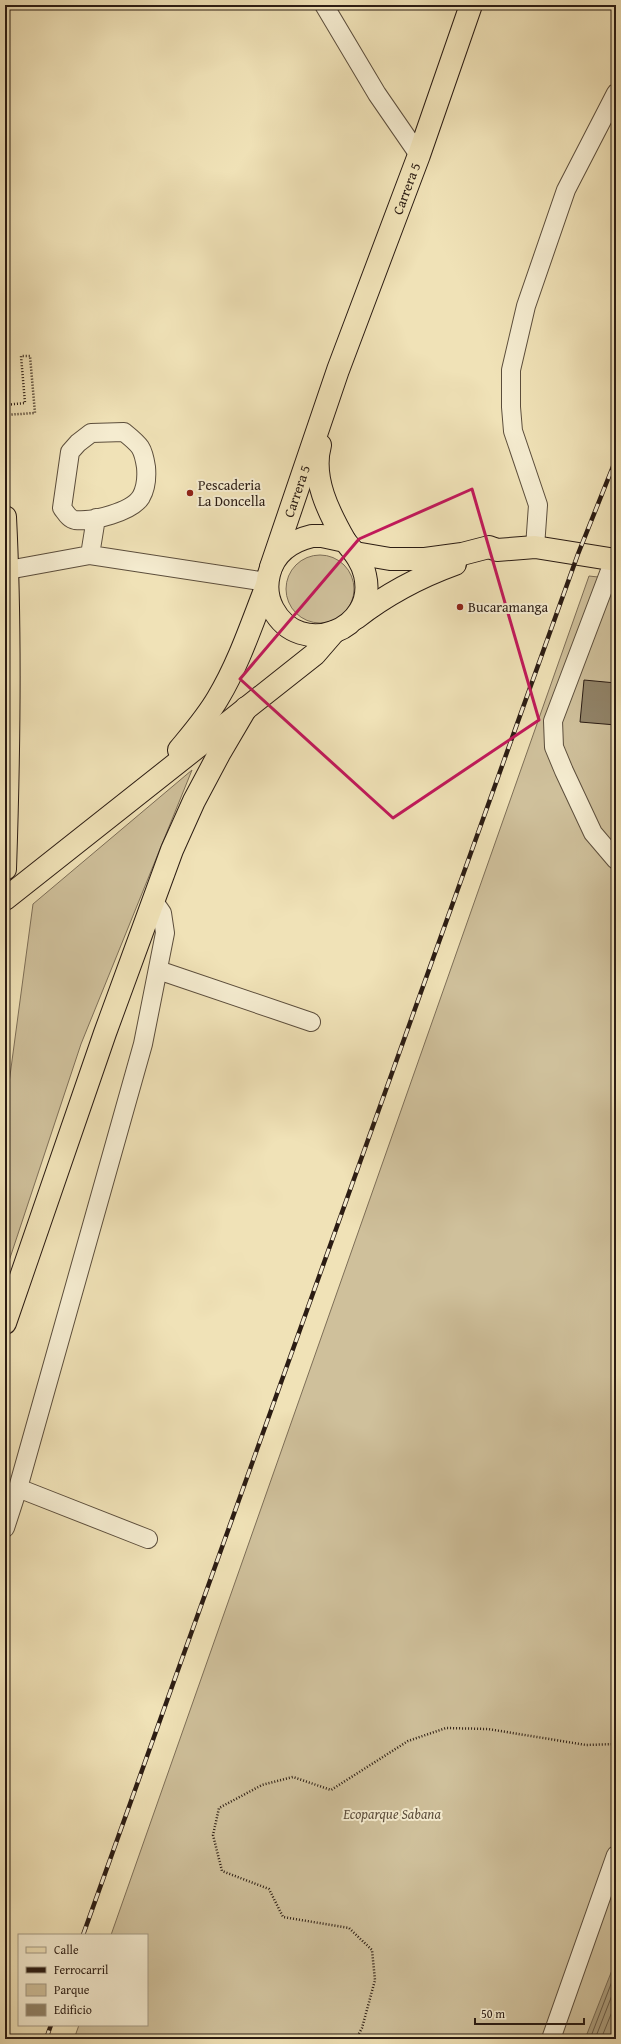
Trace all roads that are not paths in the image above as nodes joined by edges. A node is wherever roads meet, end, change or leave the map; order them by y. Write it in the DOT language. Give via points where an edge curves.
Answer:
graph roads {
  1 [pos="324,5"];
  2 [pos="471,5"];
  3 [pos="616,93"];
  4 [pos="420,155"];
  5 [pos="338,370"];
  6 [pos="5,517"];
  7 [pos="96,518"];
  8 [pos="350,547"];
  9 [pos="535,547"];
  10 [pos="497,550"];
  11 [pos="90,555"];
  12 [pos="615,560"];
  13 [pos="8,570"];
  14 [pos="269,578"];
  15 [pos="354,620"];
  16 [pos="334,632"];
  17 [pos="246,708"];
  18 [pos="140,792"];
  19 [pos="616,860"];
  20 [pos="5,869"];
  21 [pos="5,899"];
  22 [pos="153,900"];
  23 [pos="158,970"];
  24 [pos="311,1022"];
  25 [pos="5,1323"];
  26 [pos="18,1488"];
  27 [pos="5,1528"];
  28 [pos="148,1539"];
  29 [pos="616,1855"];
  30 [pos="551,2039"];
  1 -- 4 [label="street" via="377,94"];
  2 -- 4 [label="main road, Carrera 5"];
  3 -- 9 [label="street" via="566,190 526,306 511,370 513,431 538,505"];
  4 -- 5 [label="main road, Carrera 5"];
  5 -- 8 [label="main road, Carrera 5" via="317,457 321,487 330,515"];
  5 -- 14 [label="main road, Carrera 5"];
  6 -- 13 [label="main road"];
  7 -- 7 [label="street" via="126,510 140,498 147,480 144,451 124,432 91,433 70,452 62,508 68,517 75,520"];
  7 -- 11 [label="street"];
  8 -- 10 [label="main road" via="390,558 425,559 489,547"];
  8 -- 14 [label="main road" via="322,536 302,539 283,550"];
  8 -- 15 [label="main road" via="365,575 366,587 365,599"];
  9 -- 10 [label="main road"];
  9 -- 12 [label="main road"];
  10 -- 15 [label="main road" via="490,556 465,561 426,575 383,598"];
  11 -- 13 [label="street"];
  11 -- 14 [label="street"];
  12 -- 19 [label="street" via="552,721 554,747 564,771 593,833"];
  13 -- 20 [label="main road" via="10,736"];
  14 -- 16 [label="main road" via="271,604 288,627 315,636"];
  14 -- 18 [label="main road" via="236,662 218,698 201,725 175,755 145,778"];
  15 -- 16 [label="main road"];
  16 -- 17 [label="main road" via="315,654"];
  17 -- 18 [label="main road" via="151,786"];
  17 -- 22 [label="main road" via="194,801"];
  18 -- 21 [label="main road"];
  22 -- 23 [label="street" via="162,913 164,924 164,941"];
  22 -- 25 [label="main road"];
  23 -- 24 [label="street"];
  23 -- 26 [label="street" via="143,1044"];
  26 -- 27 [label="street"];
  26 -- 28 [label="street"];
  29 -- 30 [label="street"];
}
